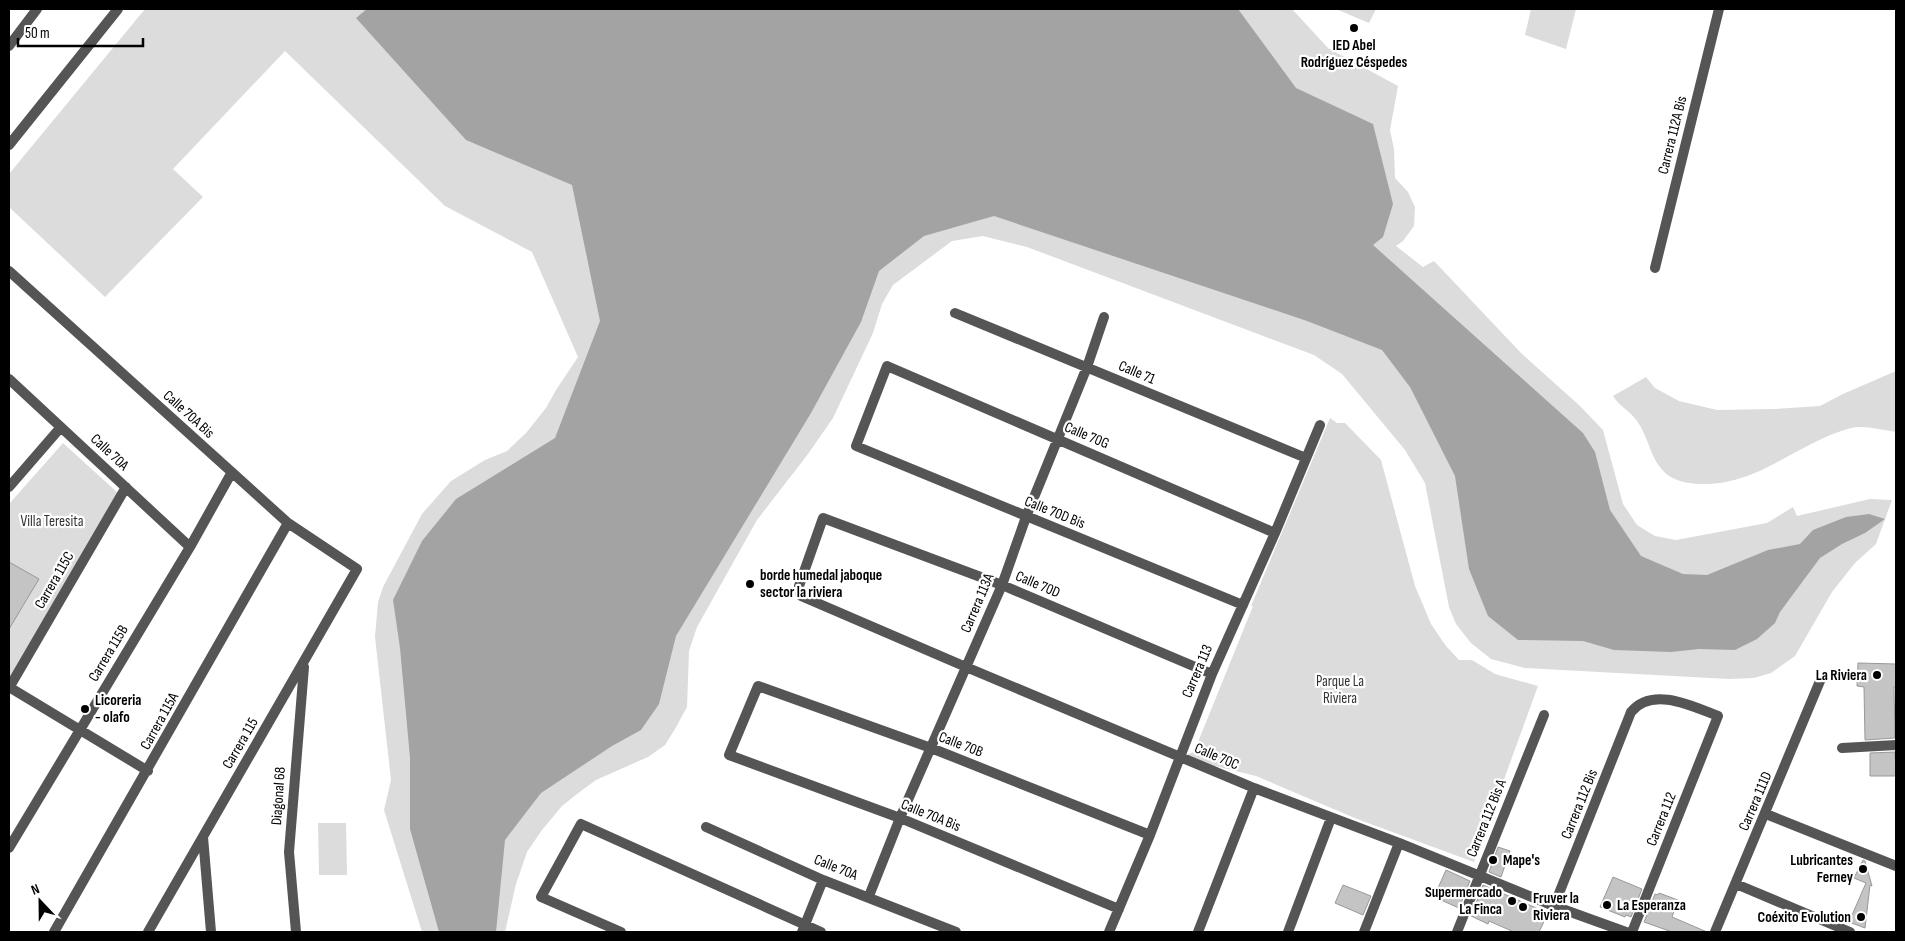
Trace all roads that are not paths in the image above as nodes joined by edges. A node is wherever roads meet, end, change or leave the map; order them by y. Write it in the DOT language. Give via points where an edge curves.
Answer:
graph roads {
  1 [pos="37,9"];
  2 [pos="118,9"];
  3 [pos="1718,9"];
  4 [pos="10,41"];
  5 [pos="9,145"];
  6 [pos="1655,268"];
  7 [pos="9,271"];
  8 [pos="955,313"];
  9 [pos="1104,317"];
  10 [pos="1087,367"];
  11 [pos="9,379"];
  12 [pos="1320,425"];
  13 [pos="61,427"];
  14 [pos="1058,438"];
  15 [pos="856,446"];
  16 [pos="1306,458"];
  17 [pos="232,472"];
  18 [pos="9,487"];
  19 [pos="126,488"];
  20 [pos="1026,516"];
  21 [pos="288,523"];
  22 [pos="1275,533"];
  23 [pos="190,547"];
  24 [pos="357,569"];
  25 [pos="1002,584"];
  26 [pos="801,596"];
  27 [pos="1243,605"];
  28 [pos="305,662"];
  29 [pos="966,667"];
  30 [pos="1212,674"];
  31 [pos="1820,680"];
  32 [pos="9,688"];
  33 [pos="1544,715"];
  34 [pos="1718,716"];
  35 [pos="80,728"];
  36 [pos="1896,746"];
  37 [pos="932,748"];
  38 [pos="1842,748"];
  39 [pos="729,755"];
  40 [pos="1178,757"];
  41 [pos="148,771"];
  42 [pos="1254,788"];
  43 [pos="1766,814"];
  44 [pos="900,818"];
  45 [pos="1331,818"];
  46 [pos="706,827"];
  47 [pos="1150,835"];
  48 [pos="203,837"];
  49 [pos="1399,843"];
  50 [pos="9,848"];
  51 [pos="1896,866"];
  52 [pos="1479,875"];
  53 [pos="823,880"];
  54 [pos="1736,884"];
  55 [pos="869,896"];
  56 [pos="1554,906"];
  57 [pos="1119,909"];
  58 [pos="804,929"];
  59 [pos="54,932"];
  60 [pos="148,932"];
  61 [pos="211,932"];
  62 [pos="296,932"];
  63 [pos="621,932"];
  64 [pos="822,932"];
  65 [pos="956,932"];
  66 [pos="1109,932"];
  67 [pos="1198,932"];
  68 [pos="1288,932"];
  69 [pos="1364,932"];
  70 [pos="1457,932"];
  71 [pos="1626,932"];
  72 [pos="1632,932"];
  73 [pos="1715,932"];
  74 [pos="1850,932"];
  1 -- 4 [label="street"];
  2 -- 5 [label="street"];
  3 -- 6 [label="street, Carrera 112A Bis"];
  7 -- 17 [label="street, Calle 70A Bis"];
  8 -- 10 [label="street, Calle 71"];
  9 -- 10 [label="street, Carrera 113A"];
  10 -- 14 [label="street, Carrera 113A"];
  10 -- 16 [label="street, Calle 71"];
  11 -- 13 [label="street, Calle 70A"];
  12 -- 16 [label="street, Carrera 113"];
  13 -- 18 [label="street"];
  13 -- 19 [label="street, Calle 70A"];
  14 -- 15 [label="street, Calle 70G" via="887,366"];
  14 -- 20 [label="street, Carrera 113A"];
  14 -- 22 [label="street, Calle 70G"];
  15 -- 20 [label="street, Calle 70D Bis"];
  16 -- 22 [label="street, Carrera 113"];
  17 -- 21 [label="street, Calle 70A Bis"];
  17 -- 23 [label="street, Carrera 115B"];
  19 -- 23 [label="street, Calle 70A"];
  19 -- 32 [label="street, Carrera 115C"];
  20 -- 25 [label="street, Carrera 113A"];
  20 -- 27 [label="street, Calle 70D Bis"];
  21 -- 24 [label="street, Calle 70A Bis"];
  21 -- 41 [label="street, Carrera 115A"];
  22 -- 27 [label="street, Carrera 113"];
  23 -- 35 [label="street, Carrera 115B"];
  24 -- 28 [label="street, Carrera 115"];
  25 -- 26 [label="street, Calle 70D" via="822,518 799,586"];
  25 -- 29 [label="street, Carrera 113A"];
  25 -- 30 [label="street, Calle 70D"];
  26 -- 29 [label="street, Calle 70C"];
  27 -- 30 [label="street, Carrera 113"];
  28 -- 48 [label="street, Carrera 115"];
  28 -- 62 [label="street, Diagonal 68" via="289,852"];
  29 -- 37 [label="street, Carrera 113A"];
  29 -- 40 [label="street, Calle 70C"];
  30 -- 40 [label="street, Carrera 113"];
  31 -- 43 [label="street, Carrera 111D"];
  32 -- 35 [label="street"];
  33 -- 52 [label="street, Carrera 112 Bis A"];
  34 -- 56 [label="street, Carrera 112 Bis" via="1665,699 1637,704 1631,712"];
  34 -- 72 [label="street, Carrera 112"];
  35 -- 41 [label="street"];
  35 -- 50 [label="street, Carrera 115B"];
  36 -- 38 [label="street"];
  37 -- 39 [label="street, Calle 70B" via="758,686"];
  37 -- 44 [label="street, Carrera 113A"];
  37 -- 47 [label="street, Calle 70B"];
  39 -- 44 [label="street, Calle 70A Bis"];
  40 -- 42 [label="street, Calle 70C"];
  40 -- 47 [label="street, Carrera 113"];
  41 -- 59 [label="street, Carrera 115A"];
  42 -- 45 [label="street, Calle 70C"];
  42 -- 67 [label="street"];
  43 -- 51 [label="street"];
  43 -- 54 [label="street, Carrera 111D"];
  44 -- 55 [label="street, Carrera 113A"];
  44 -- 57 [label="street, Calle 70A Bis"];
  45 -- 49 [label="street, Calle 70C"];
  45 -- 68 [label="street"];
  46 -- 53 [label="street, Calle 70A"];
  47 -- 57 [label="street, Carrera 113"];
  48 -- 60 [label="street, Carrera 115"];
  48 -- 61 [label="street"];
  49 -- 52 [label="street, Calle 70C"];
  49 -- 69 [label="street"];
  52 -- 56 [label="street, Calle 70C"];
  52 -- 70 [label="street, Carrera 112 Bis A"];
  53 -- 55 [label="street, Calle 70A"];
  53 -- 58 [label="street"];
  54 -- 73 [label="street, Carrera 111D"];
  54 -- 74 [label="street"];
  55 -- 65 [label="street, Calle 70A"];
  56 -- 71 [label="street, Calle 70C"];
  57 -- 66 [label="street, Carrera 113"];
  58 -- 63 [label="street" via="581,824 541,897"];
  58 -- 64 [label="street"];
}
